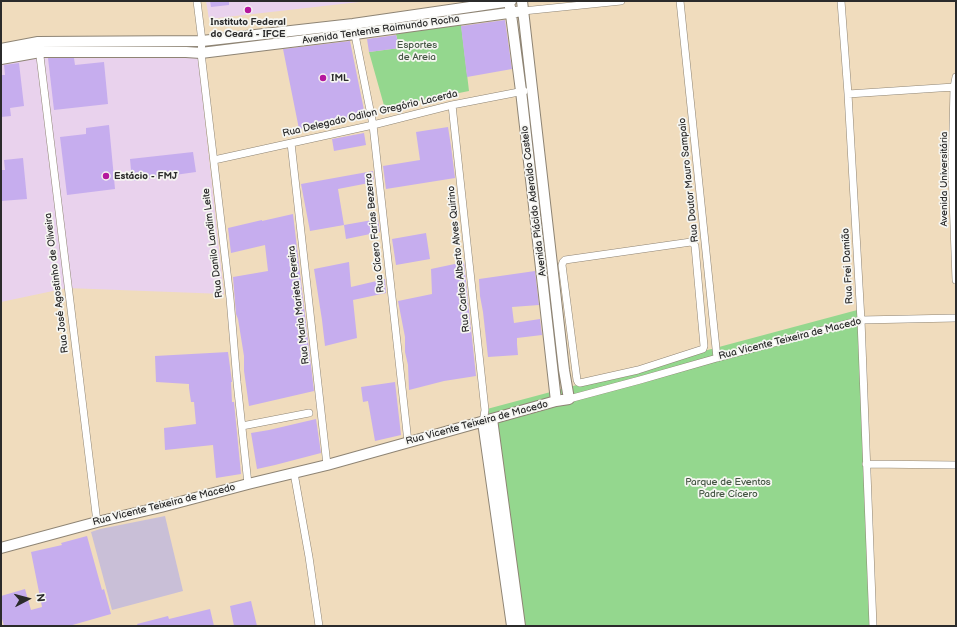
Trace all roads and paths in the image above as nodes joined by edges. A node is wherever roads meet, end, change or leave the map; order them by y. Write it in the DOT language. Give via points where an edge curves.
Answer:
graph roads {
  1 [pos="197,1"];
  2 [pos="510,1"];
  3 [pos="621,1"];
  4 [pos="680,1"];
  5 [pos="841,1"];
  6 [pos="601,2"];
  7 [pos="522,6"];
  8 [pos="511,12"];
  9 [pos="353,24"];
  10 [pos="354,34"];
  11 [pos="202,41"];
  12 [pos="39,47"];
  13 [pos="1,49"];
  14 [pos="201,53"];
  15 [pos="1,59"];
  16 [pos="956,77"];
  17 [pos="954,87"];
  18 [pos="532,89"];
  19 [pos="521,91"];
  20 [pos="848,94"];
  21 [pos="452,105"];
  22 [pos="373,125"];
  23 [pos="290,144"];
  24 [pos="214,160"];
  25 [pos="954,171"];
  26 [pos="552,264"];
  27 [pos="541,266"];
  28 [pos="956,280"];
  29 [pos="956,318"];
  30 [pos="861,320"];
  31 [pos="717,358"];
  32 [pos="638,370"];
  33 [pos="640,380"];
  34 [pos="569,399"];
  35 [pos="556,401"];
  36 [pos="309,413"];
  37 [pos="487,421"];
  38 [pos="242,426"];
  39 [pos="408,442"];
  40 [pos="866,464"];
  41 [pos="327,465"];
  42 [pos="956,465"];
  43 [pos="294,473"];
  44 [pos="248,484"];
  45 [pos="97,522"];
  46 [pos="1,548"];
  47 [pos="514,608"];
  48 [pos="319,626"];
  49 [pos="512,626"];
  50 [pos="520,626"];
  51 [pos="872,626"];
  1 -- 11 [label="street, Rua Danilo Landim Leite"];
  2 -- 8 [label="street, Avenida Plácido Aderaldo Castelo"];
  2 -- 9 [label="street, Avenida Tentente Raimundo Rocha"];
  3 -- 6 [label="street"];
  4 -- 31 [label="street, Rua Doutor Mauro Sampaio"];
  5 -- 20 [label="street, Rua Frei Damião"];
  6 -- 7 [label="street"];
  7 -- 8 [label="street, Avenida Tentente Raimundo Rocha"];
  7 -- 18 [label="street, Avenida Plácido Aderaldo Castelo"];
  8 -- 10 [label="street, Avenida Tentente Raimundo Rocha"];
  8 -- 19 [label="street, Avenida Plácido Aderaldo Castelo"];
  9 -- 10 [label="street, Rua Cícero Farias Bezerra"];
  9 -- 11 [label="street, Avenida Tentente Raimundo Rocha"];
  10 -- 14 [label="street, Avenida Tentente Raimundo Rocha"];
  10 -- 22 [label="street, Rua Cícero Farias Bezerra"];
  11 -- 12 [label="street, Avenida Tentente Raimundo Rocha"];
  11 -- 14 [label="street, Rua Danilo Landim Leite"];
  12 -- 13 [label="street, Avenida Tentente Raimundo Rocha"];
  12 -- 14 [label="street, Avenida Tentente Raimundo Rocha"];
  12 -- 15 [label="street, Avenida Tentente Raimundo Rocha"];
  12 -- 45 [label="street, Rua José Agostinho de Oliveira"];
  14 -- 24 [label="street, Rua Danilo Landim Leite"];
  16 -- 17 [label="street, Avenida Universitária"];
  17 -- 20 [label="street"];
  17 -- 25 [label="street, Avenida Universitária"];
  18 -- 19 [label="street, Rua Delegado Odilon Gregório Lacerda"];
  18 -- 26 [label="street, Avenida Plácido Aderaldo Castelo"];
  19 -- 21 [label="street, Rua Delegado Odilon Gregório Lacerda"];
  19 -- 27 [label="street, Avenida Plácido Aderaldo Castelo"];
  20 -- 30 [label="street, Rua Frei Damião"];
  21 -- 22 [label="street, Rua Delegado Odilon Gregório Lacerda"];
  21 -- 37 [label="street, Rua Carlos Alberto Alves Quirino"];
  22 -- 23 [label="street, Rua Delegado Odilon Gregório Lacerda"];
  22 -- 39 [label="street, Rua Cícero Farias Bezerra"];
  23 -- 24 [label="street, Rua Delegado Odilon Gregório Lacerda"];
  23 -- 41 [label="street, Rua Maria Marieta Pereira"];
  24 -- 38 [label="street, Rua Danilo Landim Leite"];
  25 -- 28 [label="street, Avenida Universitária"];
  26 -- 27 [label="street"];
  26 -- 34 [label="street, Avenida Plácido Aderaldo Castelo"];
  27 -- 35 [label="street, Avenida Plácido Aderaldo Castelo"];
  29 -- 30 [label="street, Rua Vicente Teixeira de Macedo"];
  30 -- 31 [label="street, Rua Vicente Teixeira de Macedo"];
  30 -- 40 [label="street, Rua Frei Damião"];
  31 -- 33 [label="street, Rua Vicente Teixeira de Macedo"];
  32 -- 32 [label="street" via="578,382 563,262 691,242 695,246 704,347"];
  32 -- 33 [label="street"];
  33 -- 34 [label="street, Rua Vicente Teixeira de Macedo"];
  34 -- 35 [label="street, Rua Vicente Teixeira de Macedo"];
  35 -- 37 [label="street, Rua Vicente Teixeira de Macedo"];
  36 -- 38 [label="street"];
  37 -- 39 [label="street, Rua Vicente Teixeira de Macedo"];
  37 -- 47 [label="street"];
  38 -- 44 [label="street, Rua Danilo Landim Leite"];
  39 -- 41 [label="street, Rua Vicente Teixeira de Macedo"];
  40 -- 42 [label="street"];
  40 -- 51 [label="street, Rua Frei Damião"];
  41 -- 43 [label="street, Rua Vicente Teixeira de Macedo"];
  43 -- 44 [label="street, Rua Vicente Teixeira de Macedo"];
  43 -- 48 [label="street"];
  44 -- 45 [label="street, Rua Vicente Teixeira de Macedo"];
  45 -- 46 [label="street, Rua Vicente Teixeira de Macedo"];
  47 -- 49 [label="street"];
  47 -- 50 [label="street"];
}
